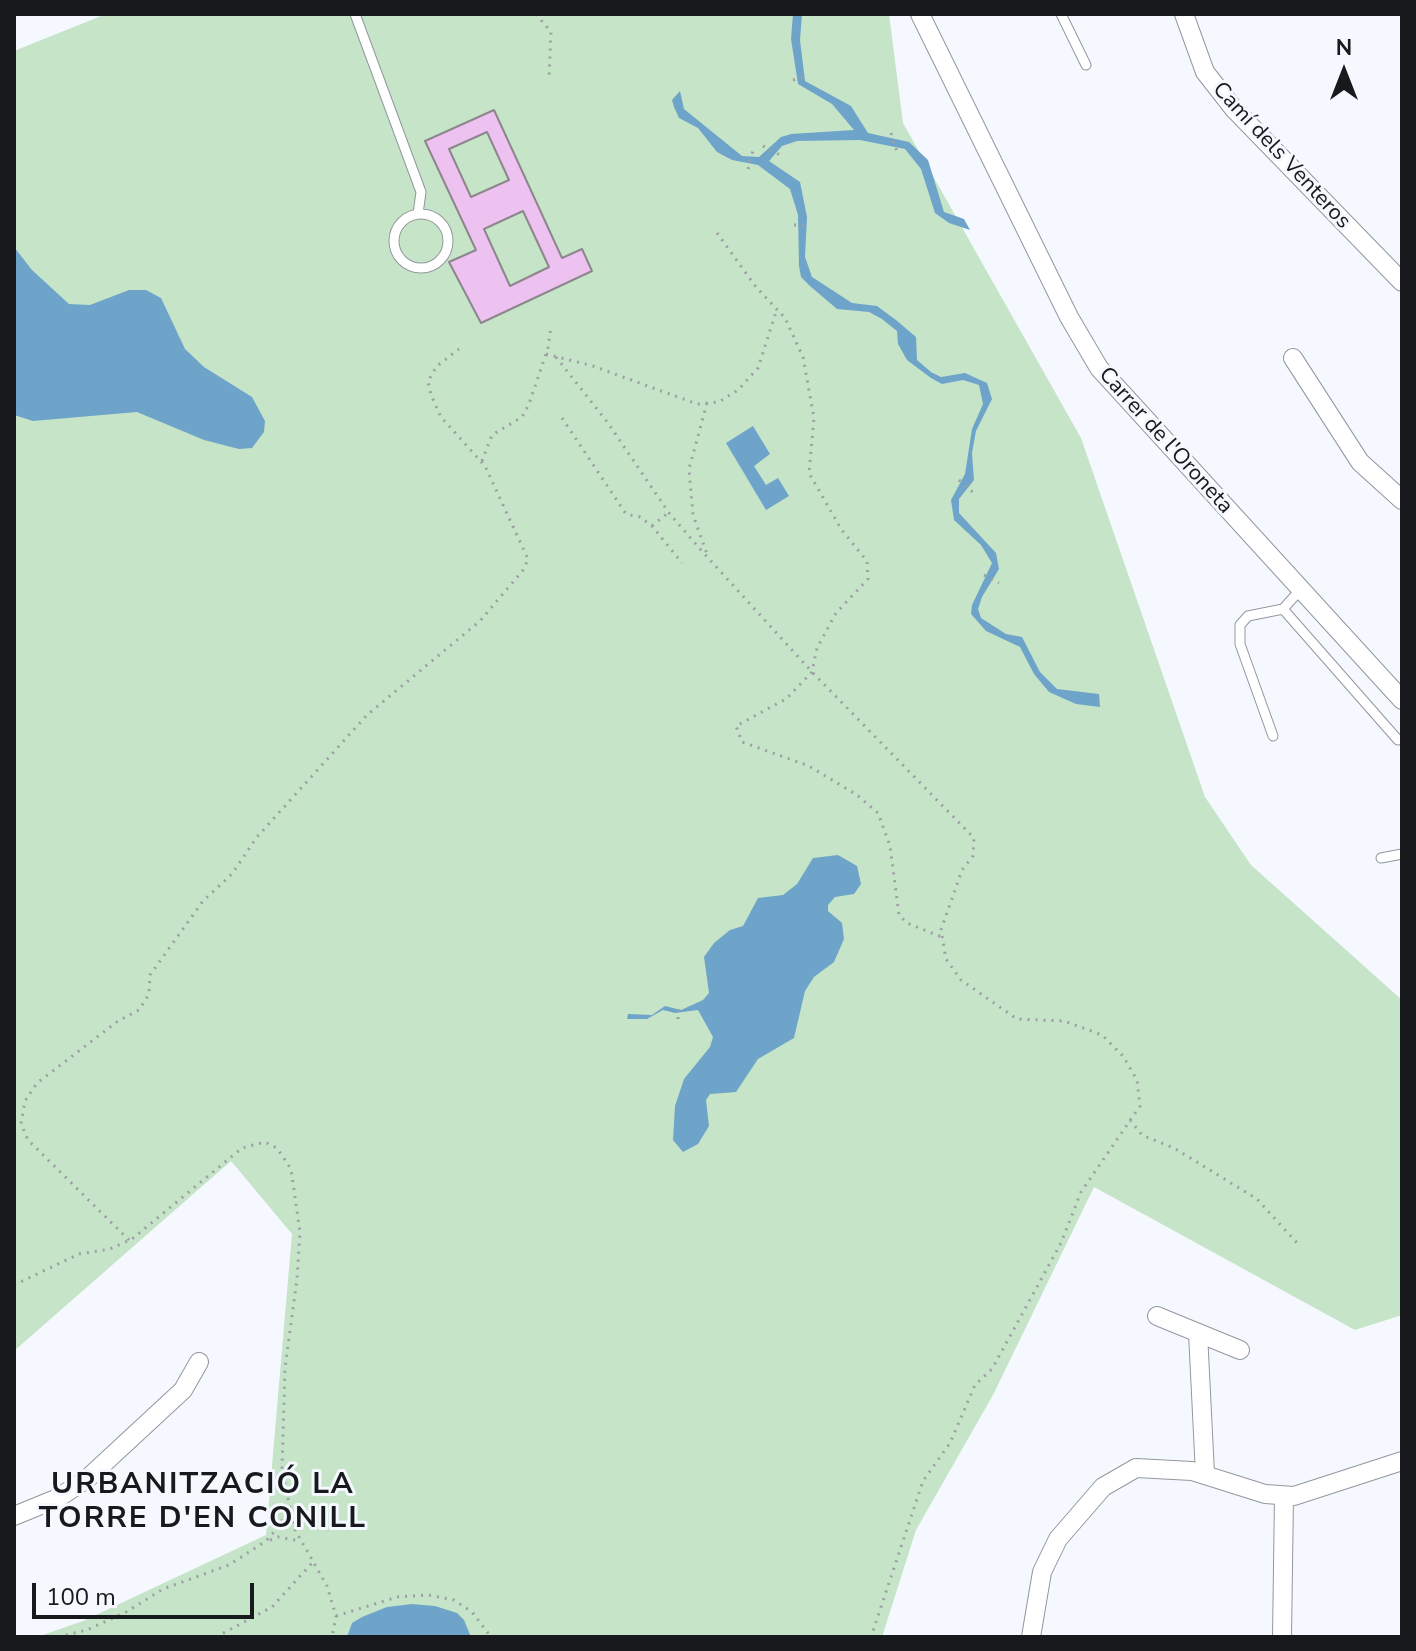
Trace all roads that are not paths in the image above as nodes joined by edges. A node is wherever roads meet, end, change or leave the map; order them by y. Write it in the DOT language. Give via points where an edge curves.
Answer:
graph roads {
  1 [pos="355,14"];
  2 [pos="920,14"];
  3 [pos="1061,14"];
  4 [pos="1184,14"];
  5 [pos="1086,65"];
  6 [pos="418,214"];
  7 [pos="1402,282"];
  8 [pos="1293,358"];
  9 [pos="1402,500"];
  10 [pos="1301,589"];
  11 [pos="1283,609"];
  12 [pos="1402,700"];
  13 [pos="1273,736"];
  14 [pos="1398,740"];
  15 [pos="1402,854"];
  16 [pos="1381,858"];
  17 [pos="1157,1316"];
  18 [pos="1198,1333"];
  19 [pos="1240,1350"];
  20 [pos="199,1362"];
  21 [pos="1402,1461"];
  22 [pos="1205,1474"];
  23 [pos="1284,1496"];
  24 [pos="14,1516"];
  25 [pos="1031,1637"];
  26 [pos="1282,1637"];
  1 -- 6 [label="lane" via="421,192"];
  2 -- 10 [label="street, Carrer de l'Oroneta" via="1099,368"];
  3 -- 5 [label="lane"];
  4 -- 7 [label="street, Camí dels Venteros" via="1205,72 1234,109"];
  6 -- 6 [label="lane" via="397,228 394,244 401,260 425,268 446,252 447,234 436,219"];
  8 -- 9 [label="street" via="1360,462"];
  10 -- 11 [label="lane"];
  10 -- 12 [label="street, Carrer de l'Oroneta"];
  11 -- 13 [label="lane" via="1248,616 1240,625 1240,644"];
  11 -- 14 [label="lane"];
  15 -- 16 [label="lane"];
  17 -- 18 [label="street"];
  18 -- 19 [label="street"];
  18 -- 22 [label="street"];
  20 -- 24 [label="street" via="183,1390 88,1478 58,1498"];
  21 -- 23 [label="street" via="1331,1487"];
  22 -- 23 [label="street"];
  22 -- 25 [label="street" via="1136,1468 1103,1487 1058,1539 1042,1572"];
  23 -- 26 [label="street"];
}
